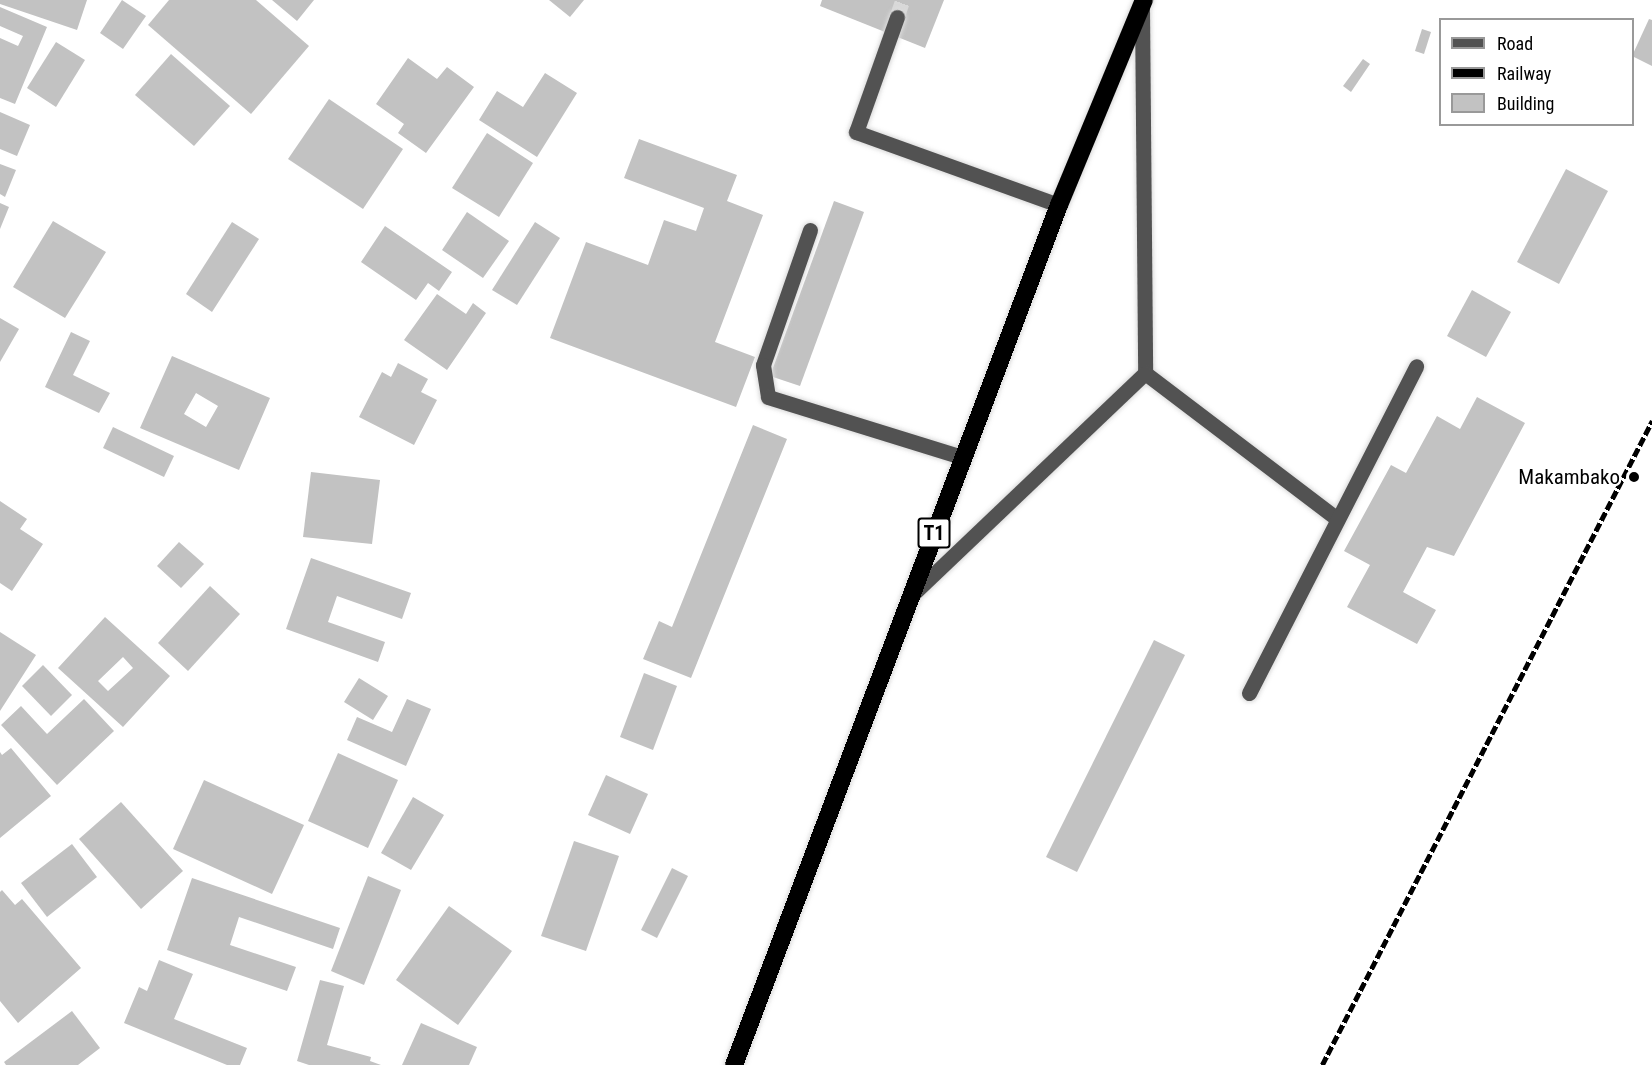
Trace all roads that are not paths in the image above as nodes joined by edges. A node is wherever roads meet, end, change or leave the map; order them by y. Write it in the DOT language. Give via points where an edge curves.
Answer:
graph roads {
  1 [pos="1141,1"];
  2 [pos="897,17"];
  3 [pos="1059,204"];
  4 [pos="810,230"];
  5 [pos="1416,366"];
  6 [pos="1145,373"];
  7 [pos="962,457"];
  8 [pos="1337,519"];
  9 [pos="910,596"];
  10 [pos="1249,693"];
  11 [pos="734,1065"];
  1 -- 3 [label="highway, T1"];
  1 -- 6 [label="street"];
  2 -- 3 [label="street" via="856,132"];
  3 -- 7 [label="highway, T1"];
  4 -- 7 [label="street" via="763,365 768,397"];
  5 -- 8 [label="street"];
  6 -- 8 [label="street"];
  6 -- 9 [label="street"];
  7 -- 9 [label="highway, T1"];
  8 -- 10 [label="street"];
  9 -- 11 [label="highway, T1"];
}
